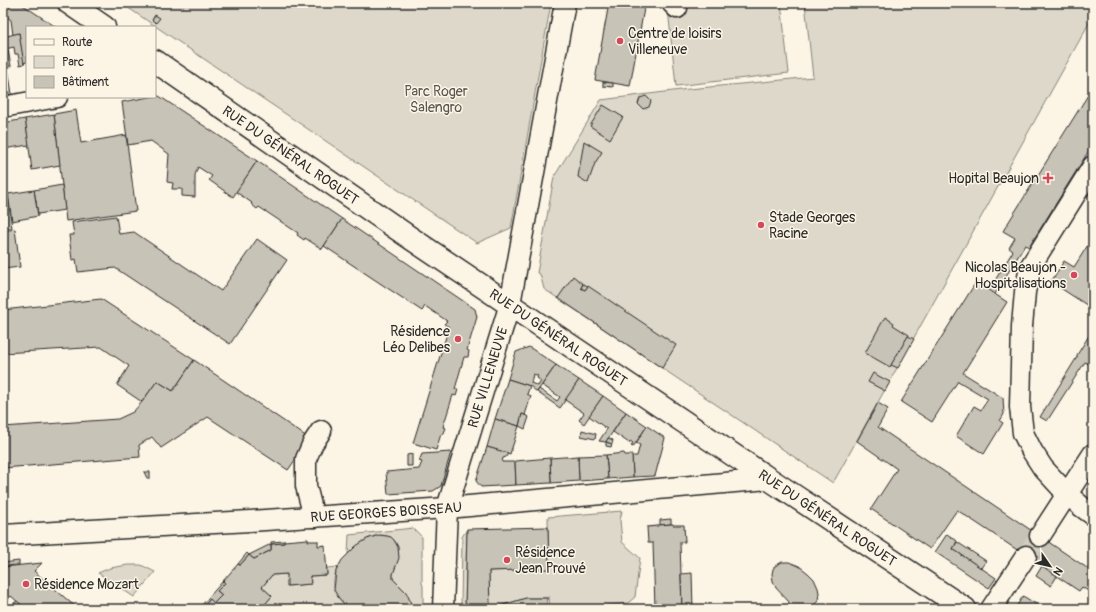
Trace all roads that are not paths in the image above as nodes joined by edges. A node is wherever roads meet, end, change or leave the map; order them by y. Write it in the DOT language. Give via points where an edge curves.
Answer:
graph roads {
  1 [pos="69,3"];
  2 [pos="565,3"];
  3 [pos="103,26"];
  4 [pos="159,69"];
  5 [pos="52,98"];
  6 [pos="3,107"];
  7 [pos="1093,166"];
  8 [pos="510,304"];
  9 [pos="321,431"];
  10 [pos="1093,454"];
  11 [pos="769,479"];
  12 [pos="1067,494"];
  13 [pos="447,508"];
  14 [pos="1093,515"];
  15 [pos="314,517"];
  16 [pos="3,535"];
  17 [pos="1040,536"];
  18 [pos="1026,556"];
  19 [pos="443,609"];
  20 [pos="965,609"];
  21 [pos="991,609"];
  1 -- 3 [label="main road"];
  2 -- 8 [label="street, RUE VILLENEUVE"];
  4 -- 8 [label="main road, RUE DU GÉNÉRAL ROGUET"];
  5 -- 6 [label="street"];
  7 -- 12 [label="street" via="1030,267 1022,326 1020,407 1023,433 1043,468"];
  8 -- 11 [label="main road, RUE DU GÉNÉRAL ROGUET"];
  8 -- 13 [label="street, RUE VILLENEUVE"];
  9 -- 15 [label="street" via="306,459 306,486"];
  10 -- 12 [label="street"];
  11 -- 13 [label="street, RUE GEORGES BOISSEAU"];
  11 -- 20 [label="main road, RUE DU GÉNÉRAL ROGUET"];
  12 -- 14 [label="street"];
  12 -- 17 [label="street"];
  13 -- 15 [label="street, RUE GEORGES BOISSEAU"];
  13 -- 19 [label="street, RUE VILLENEUVE"];
  15 -- 16 [label="street, RUE GEORGES BOISSEAU"];
  18 -- 21 [label="street"];
}
